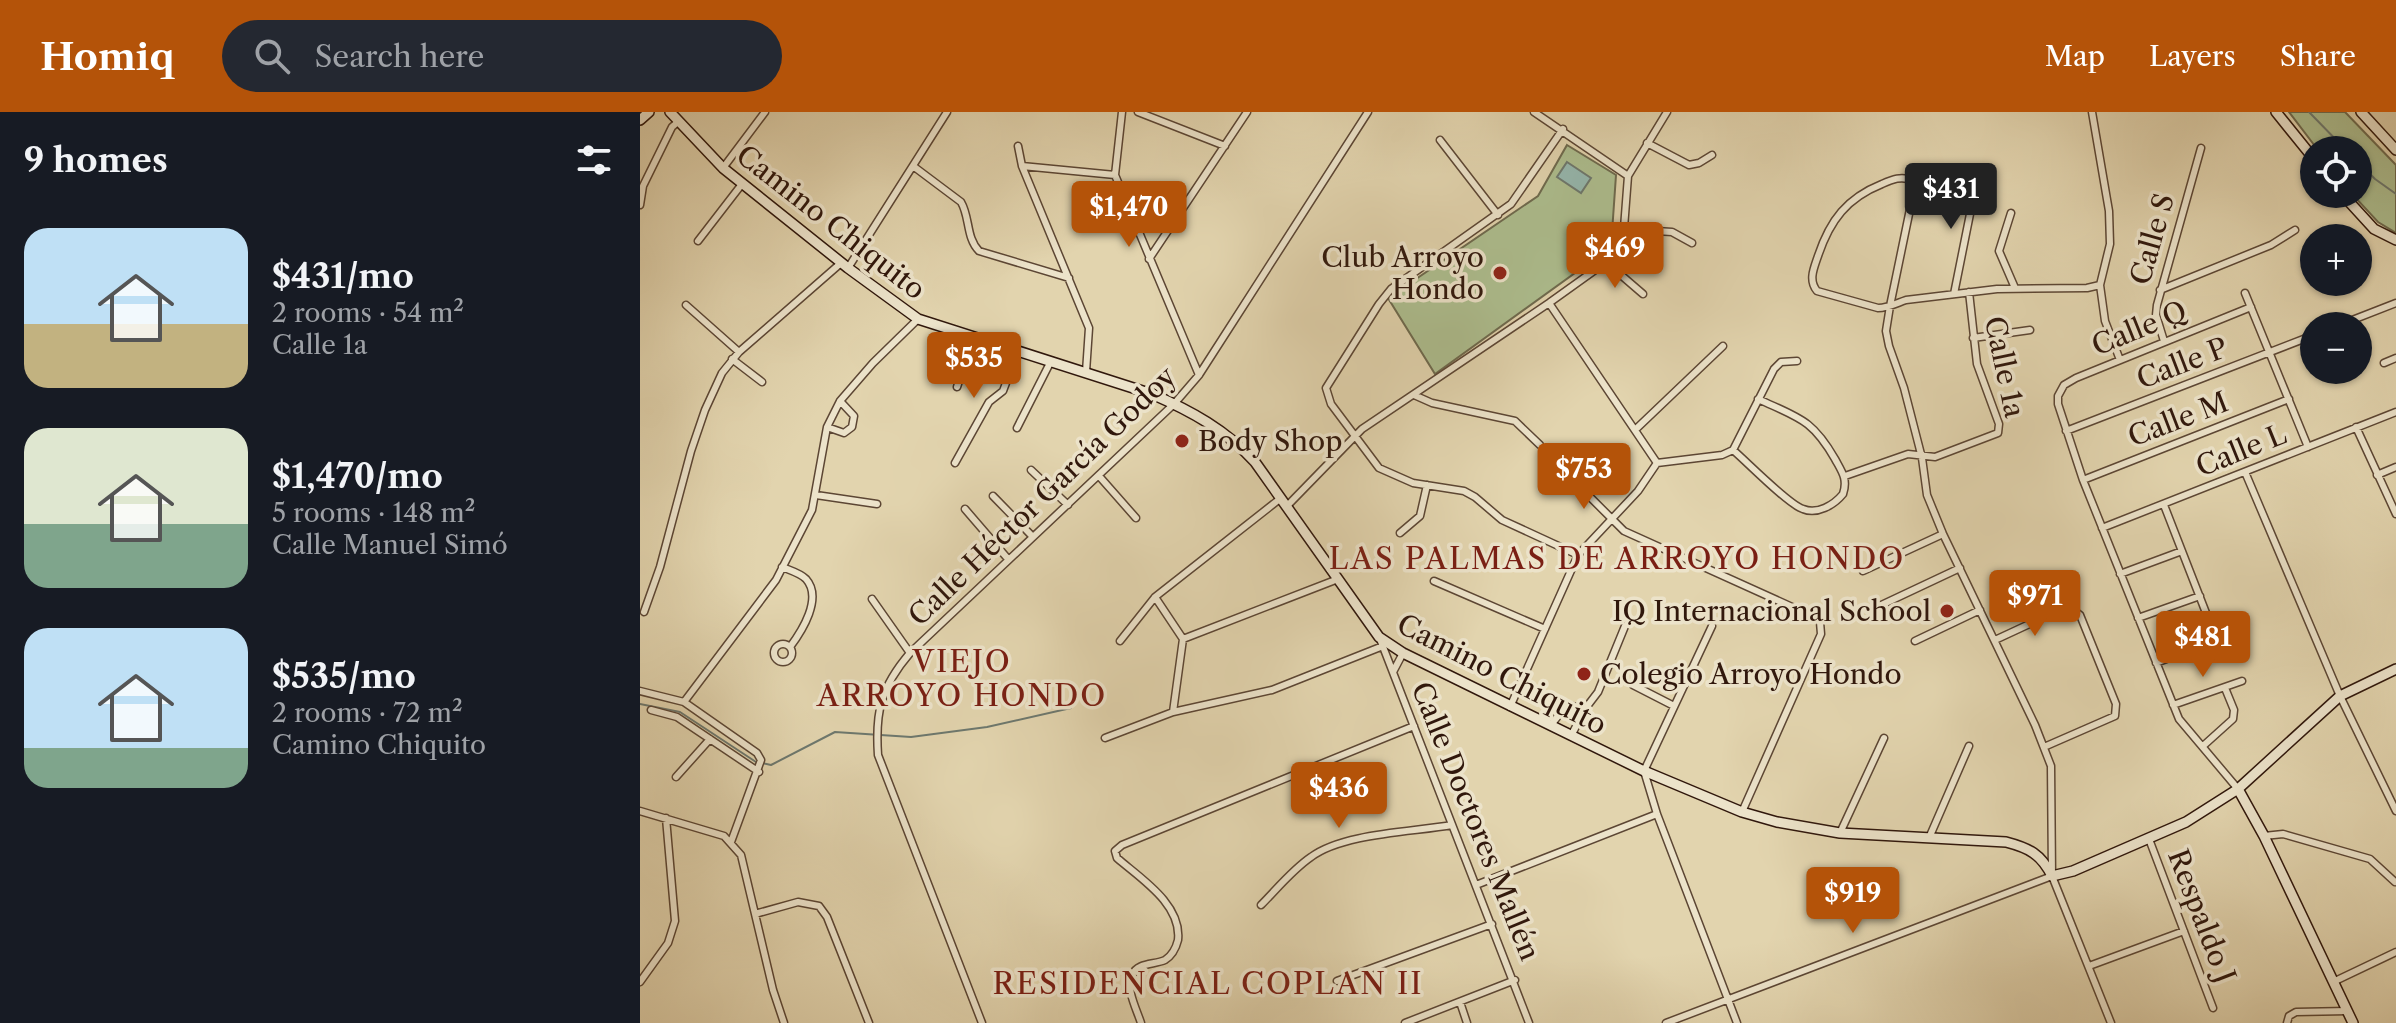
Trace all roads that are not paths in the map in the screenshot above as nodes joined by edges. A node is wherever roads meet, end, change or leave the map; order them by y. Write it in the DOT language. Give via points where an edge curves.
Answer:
graph roads {
  1 [pos="649,112"];
  2 [pos="670,112"];
  3 [pos="765,112"];
  4 [pos="947,112"];
  5 [pos="1122,112"];
  6 [pos="1138,112"];
  7 [pos="1247,112"];
  8 [pos="1368,112"];
  9 [pos="1534,112"];
  10 [pos="1667,112"];
  11 [pos="2092,112"];
  12 [pos="2276,112"];
  13 [pos="2361,112"];
  14 [pos="640,120"];
  15 [pos="679,121"];
  16 [pos="1563,129"];
  17 [pos="1440,140"];
  18 [pos="2300,142"];
  19 [pos="1647,143"];
  20 [pos="1018,146"];
  21 [pos="1225,146"];
  22 [pos="2201,148"];
  23 [pos="2396,150"];
  24 [pos="1712,155"];
  25 [pos="913,166"];
  26 [pos="1022,166"];
  27 [pos="723,168"];
  28 [pos="1978,174"];
  29 [pos="1115,175"];
  30 [pos="1628,176"];
  31 [pos="742,184"];
  32 [pos="640,205"];
  33 [pos="2355,208"];
  34 [pos="2011,213"];
  35 [pos="1498,215"];
  36 [pos="1625,229"];
  37 [pos="2295,230"];
  38 [pos="2396,240"];
  39 [pos="698,241"];
  40 [pos="1692,243"];
  41 [pos="1149,259"];
  42 [pos="1607,263"];
  43 [pos="845,265"];
  44 [pos="1069,278"];
  45 [pos="2100,285"];
  46 [pos="2015,288"];
  47 [pos="2160,290"];
  48 [pos="1969,292"];
  49 [pos="2245,293"];
  50 [pos="1643,294"];
  51 [pos="1954,294"];
  52 [pos="1549,303"];
  53 [pos="2396,303"];
  54 [pos="686,305"];
  55 [pos="1890,306"];
  56 [pos="2251,307"];
  57 [pos="2372,312"];
  58 [pos="918,319"];
  59 [pos="2030,330"];
  60 [pos="974,336"];
  61 [pos="1973,338"];
  62 [pos="2164,341"];
  63 [pos="2300,341"];
  64 [pos="1723,346"];
  65 [pos="1018,351"];
  66 [pos="739,352"];
  67 [pos="2270,353"];
  68 [pos="2396,358"];
  69 [pos="732,359"];
  70 [pos="2120,360"];
  71 [pos="1051,361"];
  72 [pos="1797,361"];
  73 [pos="2384,363"];
  74 [pos="1086,372"];
  75 [pos="1199,375"];
  76 [pos="762,382"];
  77 [pos="957,387"];
  78 [pos="1414,395"];
  79 [pos="1758,399"];
  80 [pos="2289,399"];
  81 [pos="840,401"];
  82 [pos="1174,404"];
  83 [pos="2396,412"];
  84 [pos="827,427"];
  85 [pos="2356,427"];
  86 [pos="1017,428"];
  87 [pos="1636,429"];
  88 [pos="2066,431"];
  89 [pos="1353,436"];
  90 [pos="1540,445"];
  91 [pos="2308,447"];
  92 [pos="1733,450"];
  93 [pos="1922,458"];
  94 [pos="955,463"];
  95 [pos="1657,463"];
  96 [pos="2396,467"];
  97 [pos="1031,470"];
  98 [pos="2245,472"];
  99 [pos="2377,475"];
  100 [pos="1099,476"];
  101 [pos="1845,476"];
  102 [pos="2083,480"];
  103 [pos="1565,483"];
  104 [pos="1427,485"];
  105 [pos="816,495"];
  106 [pos="993,496"];
  107 [pos="1284,502"];
  108 [pos="877,504"];
  109 [pos="1068,505"];
  110 [pos="2164,505"];
  111 [pos="965,509"];
  112 [pos="2396,514"];
  113 [pos="1136,518"];
  114 [pos="1612,520"];
  115 [pos="2102,528"];
  116 [pos="1400,533"];
  117 [pos="1943,534"];
  118 [pos="1033,537"];
  119 [pos="2182,551"];
  120 [pos="1578,555"];
  121 [pos="1008,559"];
  122 [pos="782,567"];
  123 [pos="1960,568"];
  124 [pos="1863,571"];
  125 [pos="2120,574"];
  126 [pos="1338,579"];
  127 [pos="1434,581"];
  128 [pos="2200,596"];
  129 [pos="1155,597"];
  130 [pos="872,599"];
  131 [pos="1875,608"];
  132 [pos="1980,610"];
  133 [pos="644,612"];
  134 [pos="2138,618"];
  135 [pos="1625,626"];
  136 [pos="1712,626"];
  137 [pos="1545,629"];
  138 [pos="1183,639"];
  139 [pos="1995,640"];
  140 [pos="1120,641"];
  141 [pos="1381,641"];
  142 [pos="1915,641"];
  143 [pos="790,647"];
  144 [pos="910,653"];
  145 [pos="1403,653"];
  146 [pos="2156,663"];
  147 [pos="2396,669"];
  148 [pos="1393,672"];
  149 [pos="2242,681"];
  150 [pos="1633,685"];
  151 [pos="2225,688"];
  152 [pos="640,691"];
  153 [pos="2340,696"];
  154 [pos="684,702"];
  155 [pos="2173,705"];
  156 [pos="1674,706"];
  157 [pos="1510,707"];
  158 [pos="1585,709"];
  159 [pos="651,710"];
  160 [pos="1173,712"];
  161 [pos="1414,726"];
  162 [pos="1550,726"];
  163 [pos="1571,736"];
  164 [pos="1105,738"];
  165 [pos="1884,738"];
  166 [pos="710,739"];
  167 [pos="1969,746"];
  168 [pos="2203,746"];
  169 [pos="2044,747"];
  170 [pos="1644,771"];
  171 [pos="759,772"];
  172 [pos="676,777"];
  173 [pos="2238,789"];
  174 [pos="640,811"];
  175 [pos="2396,811"];
  176 [pos="1742,812"];
  177 [pos="1657,814"];
  178 [pos="666,818"];
  179 [pos="1452,825"];
  180 [pos="1840,833"];
  181 [pos="2264,836"];
  182 [pos="1929,838"];
  183 [pos="2149,839"];
  184 [pos="731,842"];
  185 [pos="2052,876"];
  186 [pos="2395,882"];
  187 [pos="1476,885"];
  188 [pos="1261,905"];
  189 [pos="755,914"];
  190 [pos="1492,924"];
  191 [pos="2184,931"];
  192 [pos="2396,952"];
  193 [pos="2089,966"];
  194 [pos="1515,980"];
  195 [pos="1337,981"];
  196 [pos="640,982"];
  197 [pos="2333,982"];
  198 [pos="1728,999"];
  199 [pos="1460,1002"];
  200 [pos="2213,1008"];
  201 [pos="2348,1011"];
  202 [pos="1423,1019"];
  203 [pos="1681,1020"];
  204 [pos="784,1023"];
  205 [pos="869,1023"];
  206 [pos="982,1023"];
  207 [pos="1141,1023"];
  208 [pos="1405,1023"];
  209 [pos="1467,1023"];
  210 [pos="1529,1023"];
  211 [pos="1666,1023"];
  212 [pos="1737,1023"];
  213 [pos="2111,1023"];
  214 [pos="2287,1023"];
  215 [pos="2353,1023"];
  1 -- 14 [label="main road"];
  2 -- 15 [label="main road, Camino Chiquito"];
  3 -- 27 [label="street"];
  4 -- 25 [label="street"];
  5 -- 29 [label="street"];
  6 -- 21 [label="street"];
  7 -- 21 [label="street"];
  8 -- 75 [label="street, Calle Héctor García Godoy"];
  9 -- 16 [label="street"];
  10 -- 19 [label="street"];
  11 -- 45 [label="street" via="2109,211 2110,244"];
  12 -- 18 [label="main road"];
  13 -- 23 [label="main road"];
  15 -- 27 [label="main road, Camino Chiquito"];
  15 -- 32 [label="street" via="643,186"];
  16 -- 30 [label="street"];
  16 -- 35 [label="street" via="1520,193"];
  17 -- 35 [label="street"];
  19 -- 24 [label="street" via="1689,165"];
  19 -- 30 [label="street"];
  20 -- 26 [label="street"];
  21 -- 41 [label="street"];
  22 -- 47 [label="street, Calle S"];
  25 -- 43 [label="street"];
  25 -- 44 [label="street" via="961,202 977,249"];
  26 -- 29 [label="street"];
  26 -- 44 [label="street"];
  27 -- 31 [label="main road, Camino Chiquito"];
  28 -- 51 [label="street, Calle 1a"];
  29 -- 41 [label="street"];
  30 -- 36 [label="street"];
  31 -- 39 [label="street"];
  31 -- 43 [label="main road, Camino Chiquito"];
  33 -- 38 [label="main road" via="2374,229"];
  34 -- 46 [label="street" via="1999,251"];
  35 -- 89 [label="street" via="1400,281 1370,317 1326,388"];
  36 -- 40 [label="street" via="1672,232"];
  36 -- 42 [label="street" via="1616,255"];
  37 -- 47 [label="street"];
  41 -- 75 [label="street"];
  42 -- 50 [label="street"];
  42 -- 52 [label="street"];
  43 -- 58 [label="main road, Camino Chiquito"];
  43 -- 66 [label="street"];
  44 -- 74 [label="street" via="1089,328"];
  45 -- 46 [label="street"];
  45 -- 70 [label="street" via="2105,321"];
  46 -- 48 [label="street"];
  47 -- 62 [label="street, Calle S" via="2156,315"];
  48 -- 51 [label="street"];
  48 -- 61 [label="street, Calle 1a"];
  49 -- 56 [label="street"];
  51 -- 55 [label="street"];
  52 -- 78 [label="street"];
  52 -- 87 [label="street"];
  53 -- 57 [label="street"];
  54 -- 66 [label="street"];
  55 -- 55 [label="street" via="1878,308 1823,293 1814,288 1812,275 1825,235 1847,204 1897,178 1909,178 1915,185"];
  55 -- 93 [label="street" via="1889,346"];
  56 -- 62 [label="street, Calle Q"];
  56 -- 67 [label="street"];
  58 -- 60 [label="main road, Camino Chiquito"];
  58 -- 81 [label="street"];
  59 -- 61 [label="street"];
  60 -- 65 [label="main road, Camino Chiquito"];
  60 -- 77 [label="street"];
  61 -- 93 [label="street, Calle 1a" via="1979,374 1999,430"];
  62 -- 70 [label="street, Calle Q"];
  63 -- 67 [label="street, Calle P"];
  64 -- 87 [label="street"];
  65 -- 71 [label="main road, Camino Chiquito"];
  65 -- 94 [label="street" via="1003,391 989,402"];
  66 -- 69 [label="street"];
  67 -- 80 [label="street"];
  67 -- 88 [label="street, Calle P"];
  68 -- 73 [label="street"];
  69 -- 76 [label="street"];
  69 -- 133 [label="street" via="705,410"];
  70 -- 88 [label="street, Calle Q" via="2061,390 2058,404"];
  71 -- 74 [label="main road, Camino Chiquito"];
  71 -- 86 [label="street"];
  72 -- 79 [label="street" via="1776,366"];
  74 -- 82 [label="main road, Camino Chiquito"];
  75 -- 82 [label="street, Calle Héctor García Godoy"];
  78 -- 89 [label="street"];
  78 -- 90 [label="street" via="1517,422"];
  79 -- 92 [label="street"];
  79 -- 101 [label="street" via="1813,427"];
  80 -- 91 [label="street"];
  80 -- 102 [label="street, Calle M"];
  81 -- 84 [label="street"];
  81 -- 84 [label="street" via="851,411 852,427 844,433"];
  82 -- 100 [label="street, Calle Héctor García Godoy"];
  82 -- 107 [label="main road, Camino Chiquito" via="1234,439"];
  83 -- 85 [label="street, Calle L"];
  84 -- 105 [label="street"];
  85 -- 91 [label="street, Calle L"];
  85 -- 99 [label="street"];
  87 -- 95 [label="street"];
  88 -- 102 [label="street"];
  89 -- 104 [label="street" via="1379,468 1398,479"];
  89 -- 107 [label="street"];
  91 -- 98 [label="street, Calle L"];
  92 -- 95 [label="street"];
  92 -- 101 [label="street" via="1805,510 1825,508 1840,498"];
  93 -- 101 [label="street, Calle 1a" via="1908,454"];
  93 -- 117 [label="street" via="1927,495"];
  95 -- 114 [label="street"];
  96 -- 99 [label="street"];
  97 -- 109 [label="street"];
  98 -- 110 [label="street, Calle L"];
  98 -- 153 [label="street"];
  99 -- 112 [label="street"];
  100 -- 109 [label="street, Calle Héctor García Godoy"];
  100 -- 113 [label="street"];
  102 -- 115 [label="street"];
  103 -- 114 [label="street" via="1581,488"];
  104 -- 116 [label="street" via="1420,516"];
  104 -- 120 [label="street" via="1464,491 1502,520"];
  105 -- 108 [label="street"];
  105 -- 122 [label="street"];
  106 -- 118 [label="street"];
  107 -- 126 [label="main road, Camino Chiquito"];
  107 -- 129 [label="street"];
  109 -- 118 [label="street, Calle Héctor García Godoy"];
  110 -- 115 [label="street, Calle L"];
  110 -- 119 [label="street"];
  111 -- 121 [label="street"];
  114 -- 120 [label="street"];
  114 -- 176 [label="street" via="1636,537 1820,622 1821,634"];
  115 -- 125 [label="street"];
  117 -- 123 [label="street"];
  117 -- 124 [label="street"];
  118 -- 121 [label="street, Calle Héctor García Godoy"];
  119 -- 125 [label="street"];
  119 -- 128 [label="street"];
  120 -- 137 [label="street"];
  121 -- 144 [label="street, Calle Héctor García Godoy"];
  122 -- 143 [label="street" via="804,578 812,599"];
  122 -- 154 [label="street"];
  123 -- 131 [label="street"];
  123 -- 132 [label="street"];
  125 -- 134 [label="street"];
  126 -- 138 [label="street"];
  126 -- 141 [label="main road, Camino Chiquito"];
  127 -- 137 [label="street"];
  128 -- 134 [label="street"];
  128 -- 146 [label="street" via="2215,639"];
  129 -- 138 [label="street"];
  129 -- 140 [label="street"];
  130 -- 144 [label="street"];
  132 -- 139 [label="street"];
  132 -- 142 [label="street"];
  134 -- 146 [label="street"];
  135 -- 158 [label="street" via="1598,692"];
  136 -- 156 [label="street"];
  137 -- 157 [label="street"];
  138 -- 160 [label="street"];
  139 -- 169 [label="street"];
  139 -- 169 [label="street" via="2064,608 2080,615 2116,704 2115,716"];
  141 -- 145 [label="main road, Camino Chiquito"];
  141 -- 148 [label="street, Calle Doctores Mallén"];
  141 -- 160 [label="street" via="1272,690"];
  144 -- 206 [label="street, Calle Héctor García Godoy" via="892,674 879,709 878,755"];
  145 -- 148 [label="street"];
  145 -- 157 [label="main road, Camino Chiquito"];
  146 -- 155 [label="street"];
  147 -- 153 [label="main road"];
  148 -- 161 [label="street, Calle Doctores Mallén"];
  149 -- 151 [label="street"];
  150 -- 156 [label="street"];
  151 -- 155 [label="street"];
  151 -- 168 [label="street" via="2233,719"];
  152 -- 154 [label="street"];
  153 -- 173 [label="main road"];
  153 -- 175 [label="street"];
  154 -- 171 [label="street" via="757,753"];
  155 -- 168 [label="street"];
  156 -- 170 [label="street"];
  157 -- 162 [label="main road, Camino Chiquito"];
  158 -- 162 [label="street" via="1567,705"];
  158 -- 163 [label="street"];
  159 -- 166 [label="street" via="677,717"];
  160 -- 164 [label="street"];
  161 -- 179 [label="street, Calle Doctores Mallén"];
  161 -- 207 [label="street" via="1115,851 1171,910 1178,931 1173,953 1139,966 1131,975"];
  162 -- 163 [label="main road, Camino Chiquito"];
  163 -- 170 [label="main road, Camino Chiquito"];
  165 -- 180 [label="street"];
  166 -- 171 [label="street"];
  166 -- 172 [label="street"];
  167 -- 182 [label="street"];
  168 -- 173 [label="street"];
  169 -- 185 [label="street" via="2053,780"];
  170 -- 176 [label="main road, Camino Chiquito"];
  170 -- 177 [label="street"];
  171 -- 184 [label="street"];
  173 -- 181 [label="main road"];
  173 -- 183 [label="main road"];
  174 -- 178 [label="street"];
  176 -- 180 [label="main road, Camino Chiquito"];
  177 -- 187 [label="street"];
  177 -- 198 [label="street"];
  178 -- 184 [label="street"];
  178 -- 196 [label="street" via="675,921 668,943"];
  179 -- 187 [label="street, Calle Doctores Mallén"];
  179 -- 188 [label="street" via="1386,834 1312,855"];
  180 -- 182 [label="main road, Camino Chiquito"];
  181 -- 186 [label="street" via="2283,834 2370,859"];
  181 -- 197 [label="main road"];
  182 -- 185 [label="main road, Camino Chiquito" via="2006,842 2032,849"];
  183 -- 185 [label="main road"];
  183 -- 191 [label="street, Respaldo J"];
  184 -- 189 [label="street" via="741,855"];
  185 -- 193 [label="street"];
  185 -- 198 [label="street"];
  187 -- 190 [label="street, Calle Doctores Mallén"];
  189 -- 204 [label="street"];
  189 -- 205 [label="street" via="798,902 819,906"];
  190 -- 194 [label="street, Calle Doctores Mallén"];
  190 -- 195 [label="street"];
  191 -- 193 [label="street"];
  191 -- 200 [label="street, Respaldo J"];
  192 -- 197 [label="street"];
  193 -- 213 [label="street"];
  194 -- 199 [label="street"];
  194 -- 210 [label="street, Calle Doctores Mallén"];
  197 -- 201 [label="main road"];
  198 -- 203 [label="street"];
  198 -- 212 [label="street"];
  199 -- 202 [label="street"];
  199 -- 209 [label="street"];
  201 -- 214 [label="street" via="2296,1012"];
  201 -- 215 [label="main road"];
  202 -- 208 [label="street"];
  203 -- 211 [label="street"];
}
